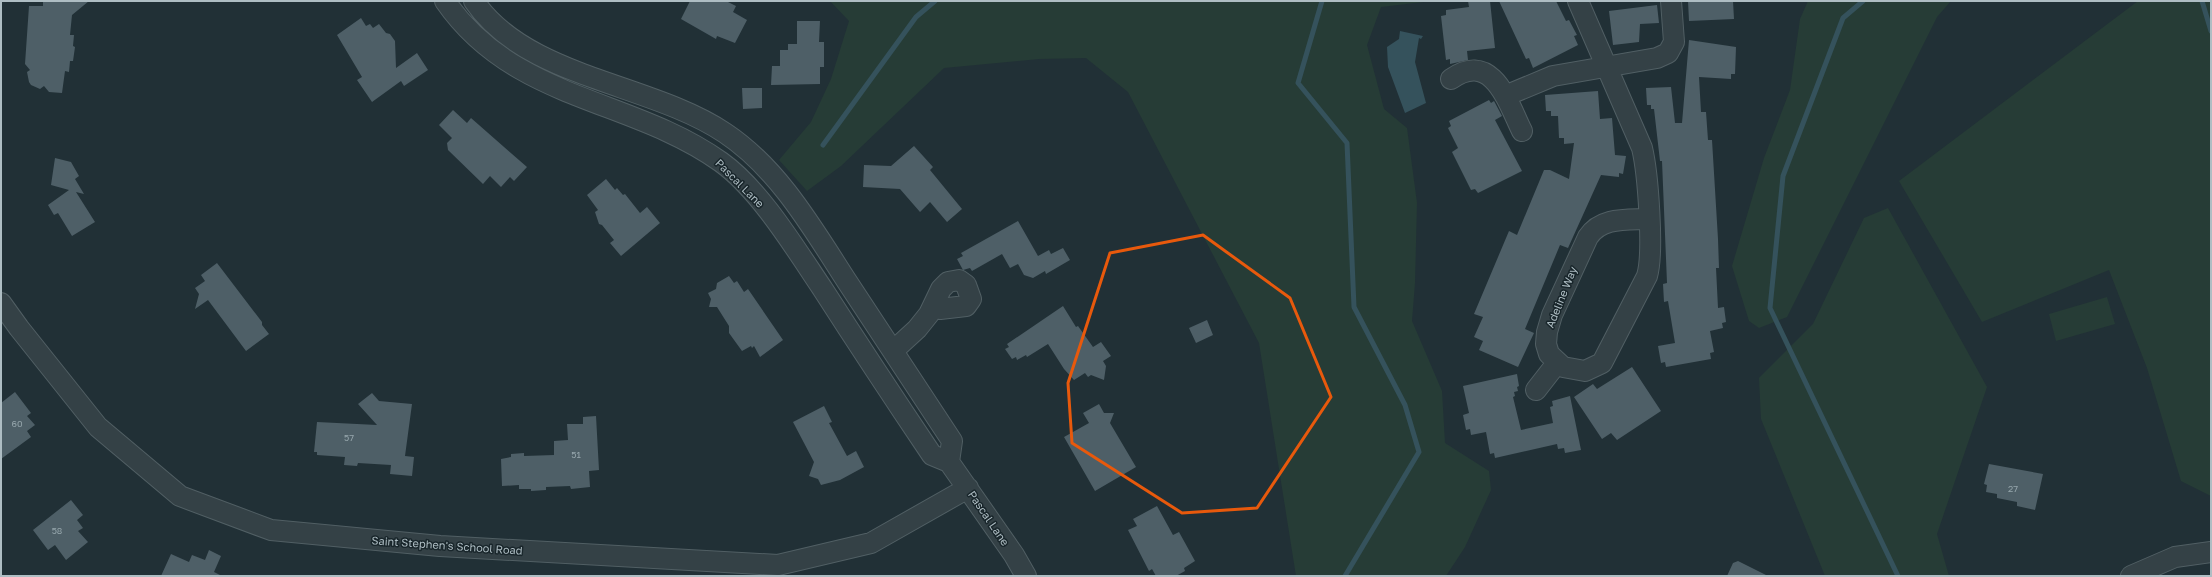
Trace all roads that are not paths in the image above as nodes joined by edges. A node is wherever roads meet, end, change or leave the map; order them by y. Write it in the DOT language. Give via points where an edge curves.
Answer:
graph roads {
  1 [pos="474,1"];
  2 [pos="1578,1"];
  3 [pos="1671,1"];
  4 [pos="448,2"];
  5 [pos="1607,67"];
  6 [pos="1451,79"];
  7 [pos="610,83"];
  8 [pos="1505,96"];
  9 [pos="598,104"];
  10 [pos="1522,131"];
  11 [pos="1648,219"];
  12 [pos="1,303"];
  13 [pos="933,306"];
  14 [pos="892,351"];
  15 [pos="1557,363"];
  16 [pos="1536,390"];
  17 [pos="949,462"];
  18 [pos="968,488"];
  19 [pos="2211,552"];
  20 [pos="1026,576"];
  21 [pos="2131,576"];
  1 -- 7 [label="street" via="484,16 514,40 548,59"];
  2 -- 5 [label="street"];
  3 -- 5 [label="street" via="1674,42 1668,53 1657,58"];
  4 -- 9 [label="street, Pascal Lane" via="478,39 519,70"];
  5 -- 8 [label="street" via="1546,78"];
  5 -- 11 [label="street" via="1642,148"];
  6 -- 8 [label="street" via="1466,72 1482,73 1494,78"];
  7 -- 9 [label="street"];
  7 -- 14 [label="street" via="687,113 725,133 757,160 792,197"];
  8 -- 10 [label="street"];
  9 -- 17 [label="street, Pascal Lane" via="659,127 694,145 723,163 748,187 779,224 932,455"];
  11 -- 15 [label="street, Adeline Way" via="1604,223 1593,229 1552,315 1547,332 1547,349"];
  11 -- 15 [label="street" via="1650,262 1647,276 1605,358 1597,367 1585,371 1570,370"];
  12 -- 18 [label="street, Saint Stephen's School Road" via="98,427 180,496 271,530 440,546 778,565 871,543"];
  13 -- 14 [label="street" via="917,330"];
  14 -- 17 [label="street" via="952,441"];
  15 -- 16 [label="street"];
  17 -- 18 [label="street, Pascal Lane"];
  18 -- 20 [label="street, Pascal Lane"];
  19 -- 21 [label="street" via="2175,557"];
}
